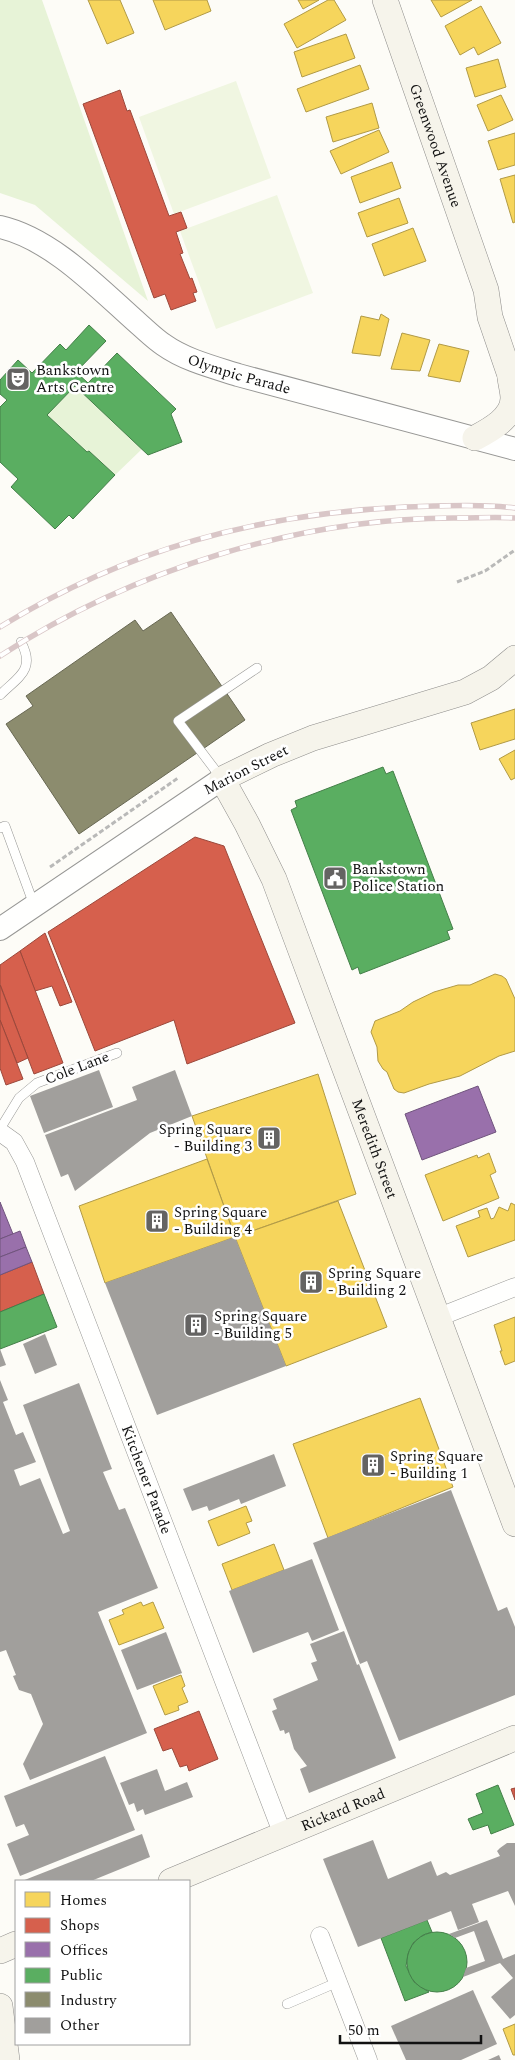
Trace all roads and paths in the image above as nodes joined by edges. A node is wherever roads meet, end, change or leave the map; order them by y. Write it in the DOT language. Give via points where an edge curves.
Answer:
graph roads {
  1 [pos="384,0"];
  2 [pos="0,227"];
  3 [pos="486,290"];
  4 [pos="515,346"];
  5 [pos="512,384"];
  6 [pos="475,438"];
  7 [pos="515,449"];
  8 [pos="515,550"];
  9 [pos="456,582"];
  10 [pos="21,642"];
  11 [pos="515,658"];
  12 [pos="257,668"];
  13 [pos="0,695"];
  14 [pos="178,778"];
  15 [pos="222,779"];
  16 [pos="2,825"];
  17 [pos="50,868"];
  18 [pos="34,905"];
  19 [pos="0,930"];
  20 [pos="117,1053"];
  21 [pos="0,1131"];
  22 [pos="515,1287"];
  23 [pos="439,1317"];
  24 [pos="515,1524"];
  25 [pos="515,1738"];
  26 [pos="282,1836"];
  27 [pos="173,1880"];
  28 [pos="320,1936"];
  29 [pos="15,1944"];
  30 [pos="0,1950"];
  31 [pos="338,1982"];
  32 [pos="288,2004"];
  33 [pos="0,2006"];
  34 [pos="7,2060"];
  35 [pos="368,2060"];
  1 -- 3 [label="main road, Greenwood Avenue"];
  2 -- 6 [label="street, Olympic Parade" via="36,241 61,257 164,346 200,363"];
  3 -- 4 [label="main road, Greenwood Avenue" via="503,311"];
  3 -- 5 [label="main road, Greenwood Avenue" via="490,317"];
  5 -- 6 [label="main road, Greenwood Avenue" via="513,400 509,411 492,428"];
  6 -- 7 [label="street, Olympic Parade"];
  8 -- 9 [label="path" via="485,571"];
  10 -- 13 [label="lane" via="28,654 28,663 23,674"];
  11 -- 15 [label="main road, Marion Street" via="491,678 465,692 313,738 271,754"];
  12 -- 15 [label="lane" via="178,721"];
  14 -- 17 [label="path"];
  15 -- 18 [label="street, Marion Street"];
  15 -- 23 [label="main road, Meredith Street" via="274,879"];
  16 -- 18 [label="lane"];
  18 -- 19 [label="street, Marion Street"];
  20 -- 21 [label="lane, Cole Lane" via="37,1083 19,1098"];
  21 -- 26 [label="street, Kitchener Parade" via="14,1142 25,1162"];
  22 -- 23 [label="street"];
  23 -- 24 [label="main road, Meredith Street"];
  25 -- 26 [label="main road, Rickard Road"];
  26 -- 27 [label="main road, Rickard Road"];
  28 -- 31 [label="street"];
  29 -- 30 [label="main road"];
  31 -- 32 [label="lane"];
  31 -- 35 [label="street"];
  33 -- 34 [label="main road"];
}
